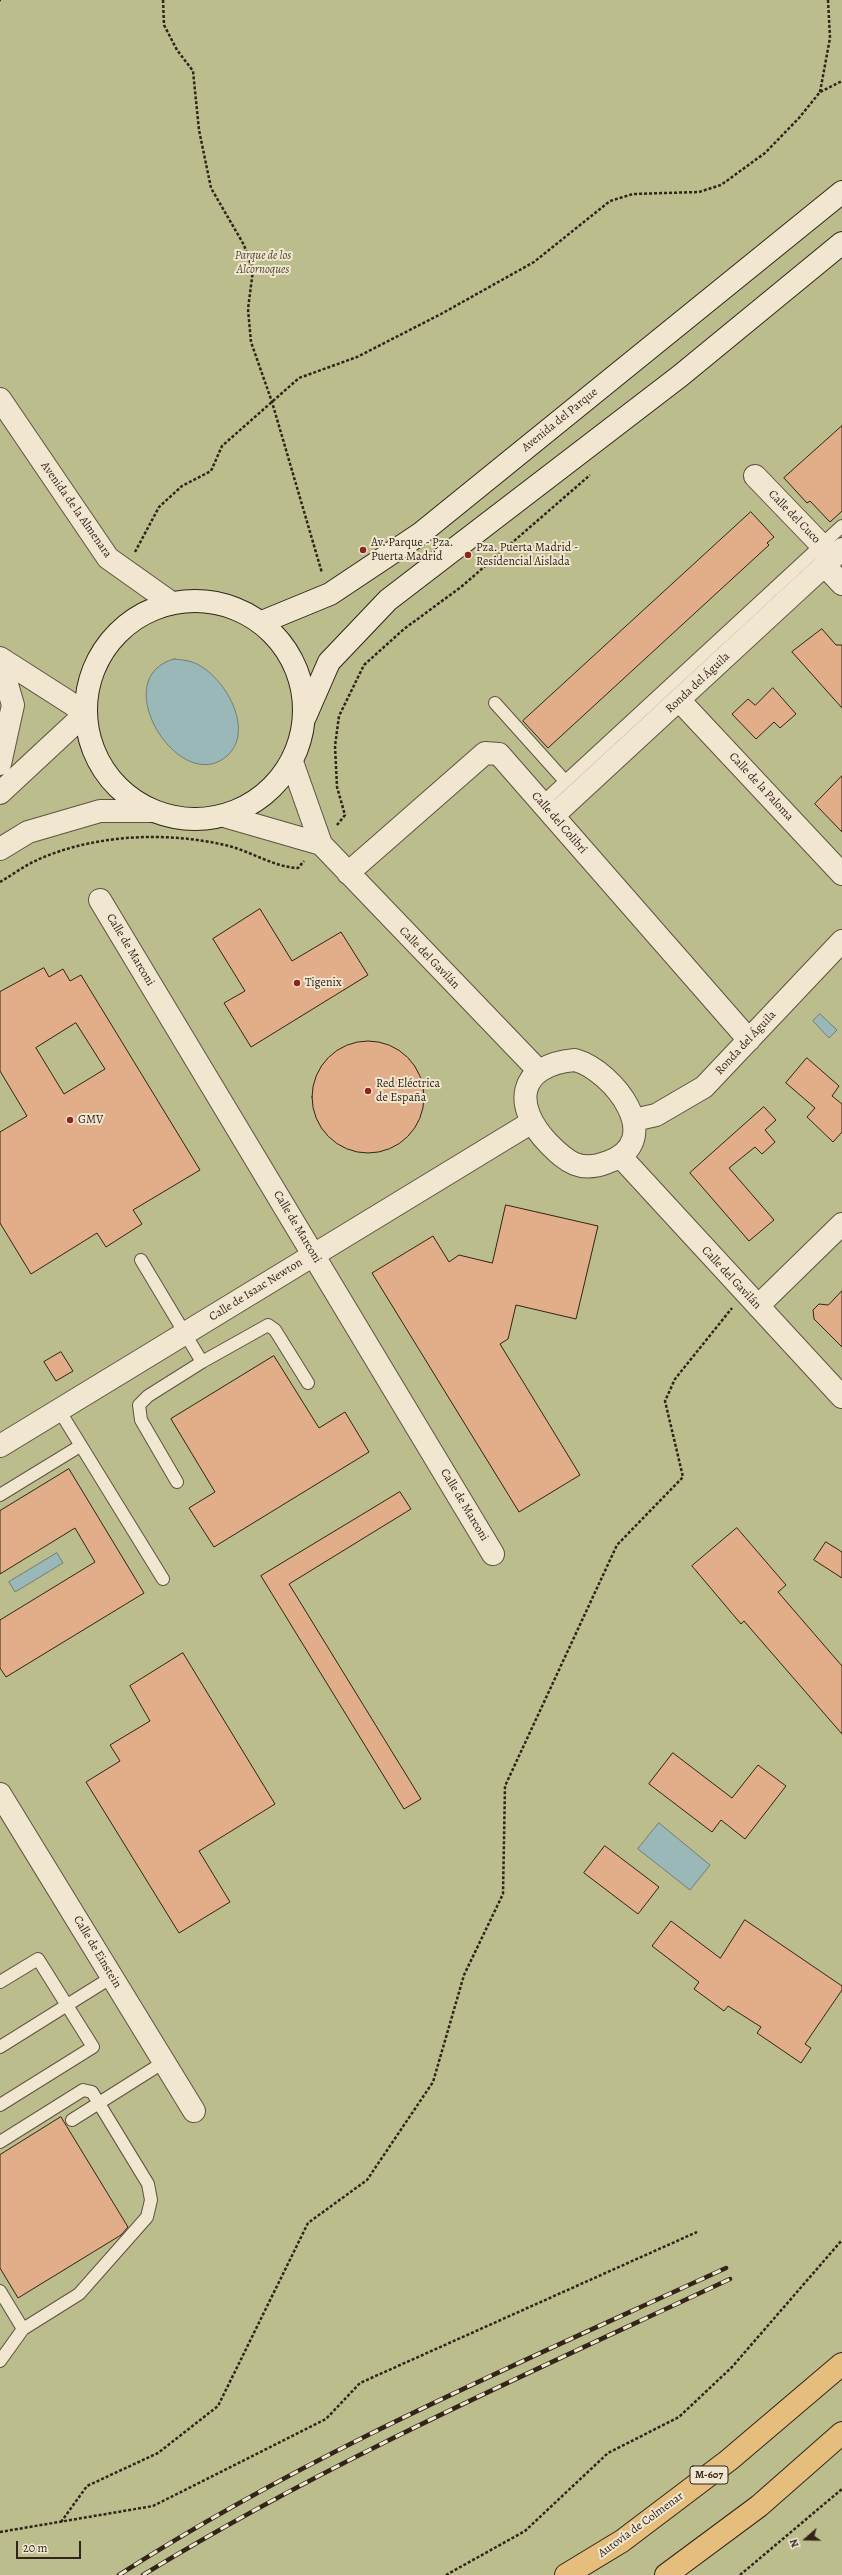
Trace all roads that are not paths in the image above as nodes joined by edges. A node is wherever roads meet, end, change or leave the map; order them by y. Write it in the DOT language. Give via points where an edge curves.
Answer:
graph roads {
  1 [pos="842,192"];
  2 [pos="842,243"];
  3 [pos="0,399"];
  4 [pos="755,476"];
  5 [pos="842,526"];
  6 [pos="830,554"];
  7 [pos="842,584"];
  8 [pos="170,602"];
  9 [pos="262,622"];
  10 [pos="0,659"];
  11 [pos="679,700"];
  12 [pos="495,703"];
  13 [pos="86,713"];
  14 [pos="305,717"];
  15 [pos="292,762"];
  16 [pos="0,764"];
  17 [pos="565,781"];
  18 [pos="0,793"];
  19 [pos="548,810"];
  20 [pos="153,811"];
  21 [pos="224,816"];
  22 [pos="321,844"];
  23 [pos="0,849"];
  24 [pos="348,873"];
  25 [pos="842,874"];
  26 [pos="100,900"];
  27 [pos="842,941"];
  28 [pos="749,1040"];
  29 [pos="538,1070"];
  30 [pos="634,1120"];
  31 [pos="532,1122"];
  32 [pos="621,1157"];
  33 [pos="842,1224"];
  34 [pos="313,1255"];
  35 [pos="141,1260"];
  36 [pos="751,1299"];
  37 [pos="185,1334"];
  38 [pos="202,1362"];
  39 [pos="308,1383"];
  40 [pos="842,1397"];
  41 [pos="59,1410"];
  42 [pos="0,1446"];
  43 [pos="80,1446"];
  44 [pos="177,1482"];
  45 [pos="0,1495"];
  46 [pos="493,1554"];
  47 [pos="162,1579"];
  48 [pos="0,1794"];
  49 [pos="112,1977"];
  50 [pos="0,1982"];
  51 [pos="67,2005"];
  52 [pos="0,2047"];
  53 [pos="164,2062"];
  54 [pos="99,2103"];
  55 [pos="0,2105"];
  56 [pos="194,2111"];
  57 [pos="72,2120"];
  58 [pos="0,2142"];
  59 [pos="0,2291"];
  60 [pos="23,2328"];
  61 [pos="0,2361"];
  62 [pos="842,2364"];
  63 [pos="842,2433"];
  64 [pos="566,2575"];
  65 [pos="666,2575"];
  1 -- 9 [label="street, Avenida del Parque" via="420,534 330,594"];
  2 -- 14 [label="street" via="680,376 388,600 329,662"];
  3 -- 8 [label="street, Avenida de la Almenara" via="108,558"];
  4 -- 6 [label="street, Calle del Cuco"];
  5 -- 6 [label="lane"];
  6 -- 7 [label="street, Calle del Cuco"];
  6 -- 11 [label="street, Ronda del Águila"];
  6 -- 17 [label="lane"];
  8 -- 9 [label="street" via="209,601 234,607"];
  8 -- 13 [label="street" via="141,614 117,633 98,658 88,688"];
  9 -- 14 [label="street" via="286,648 301,681"];
  10 -- 13 [label="street"];
  10 -- 16 [label="street" via="13,705"];
  11 -- 19 [label="street, Ronda del Águila"];
  11 -- 25 [label="street, Calle de la Paloma"];
  12 -- 17 [label="lane"];
  13 -- 18 [label="street"];
  13 -- 20 [label="street" via="93,748 107,774 128,796"];
  14 -- 15 [label="street" via="301,740"];
  15 -- 21 [label="street" via="277,784 257,801"];
  15 -- 22 [label="street, Calle del Gavilán"];
  17 -- 19 [label="lane"];
  19 -- 24 [label="street, Calle del Colibrí" via="499,754 485,753"];
  19 -- 28 [label="street, Calle del Colibrí"];
  20 -- 21 [label="street" via="188,819"];
  20 -- 23 [label="street" via="100,811 28,832"];
  21 -- 22 [label="street"];
  22 -- 24 [label="street, Calle del Gavilán"];
  24 -- 29 [label="street, Calle del Gavilán"];
  26 -- 34 [label="street, Calle de Marconi"];
  27 -- 28 [label="street, Ronda del Águila"];
  28 -- 30 [label="street, Ronda del Águila" via="704,1087 656,1115"];
  29 -- 30 [label="street" via="551,1063 563,1061 575,1060 588,1064 619,1092"];
  29 -- 31 [label="street" via="529,1080 526,1091 526,1106"];
  30 -- 32 [label="street" via="635,1134 630,1147"];
  31 -- 32 [label="street" via="563,1158 576,1165 591,1166"];
  31 -- 34 [label="street, Calle de Isaac Newton"];
  32 -- 36 [label="street, Calle del Gavilán"];
  33 -- 36 [label="street"];
  34 -- 37 [label="street, Calle de Isaac Newton"];
  34 -- 46 [label="street, Calle de Marconi"];
  35 -- 37 [label="lane"];
  36 -- 40 [label="street, Calle del Gavilán"];
  37 -- 38 [label="lane"];
  37 -- 41 [label="street, Calle de Isaac Newton"];
  38 -- 39 [label="lane" via="268,1325 275,1330"];
  38 -- 44 [label="lane" via="148,1396 139,1405 141,1420"];
  41 -- 42 [label="street, Calle de Isaac Newton"];
  41 -- 43 [label="lane"];
  43 -- 45 [label="lane"];
  43 -- 47 [label="lane"];
  48 -- 49 [label="street, Calle de Einstein"];
  49 -- 51 [label="lane"];
  49 -- 53 [label="street, Calle de Einstein"];
  50 -- 51 [label="lane" via="38,1959"];
  51 -- 52 [label="lane"];
  51 -- 55 [label="lane" via="93,2047"];
  53 -- 54 [label="lane"];
  53 -- 56 [label="street, Calle de Einstein"];
  54 -- 57 [label="lane"];
  54 -- 58 [label="lane" via="92,2092 83,2090"];
  54 -- 60 [label="lane" via="148,2184 151,2200 147,2217 80,2294"];
  59 -- 60 [label="lane"];
  60 -- 61 [label="lane"];
  62 -- 64 [label="highway, Autovía de Colmenar / M-607" via="716,2469 622,2541"];
  63 -- 65 [label="highway" via="759,2506"];
}
